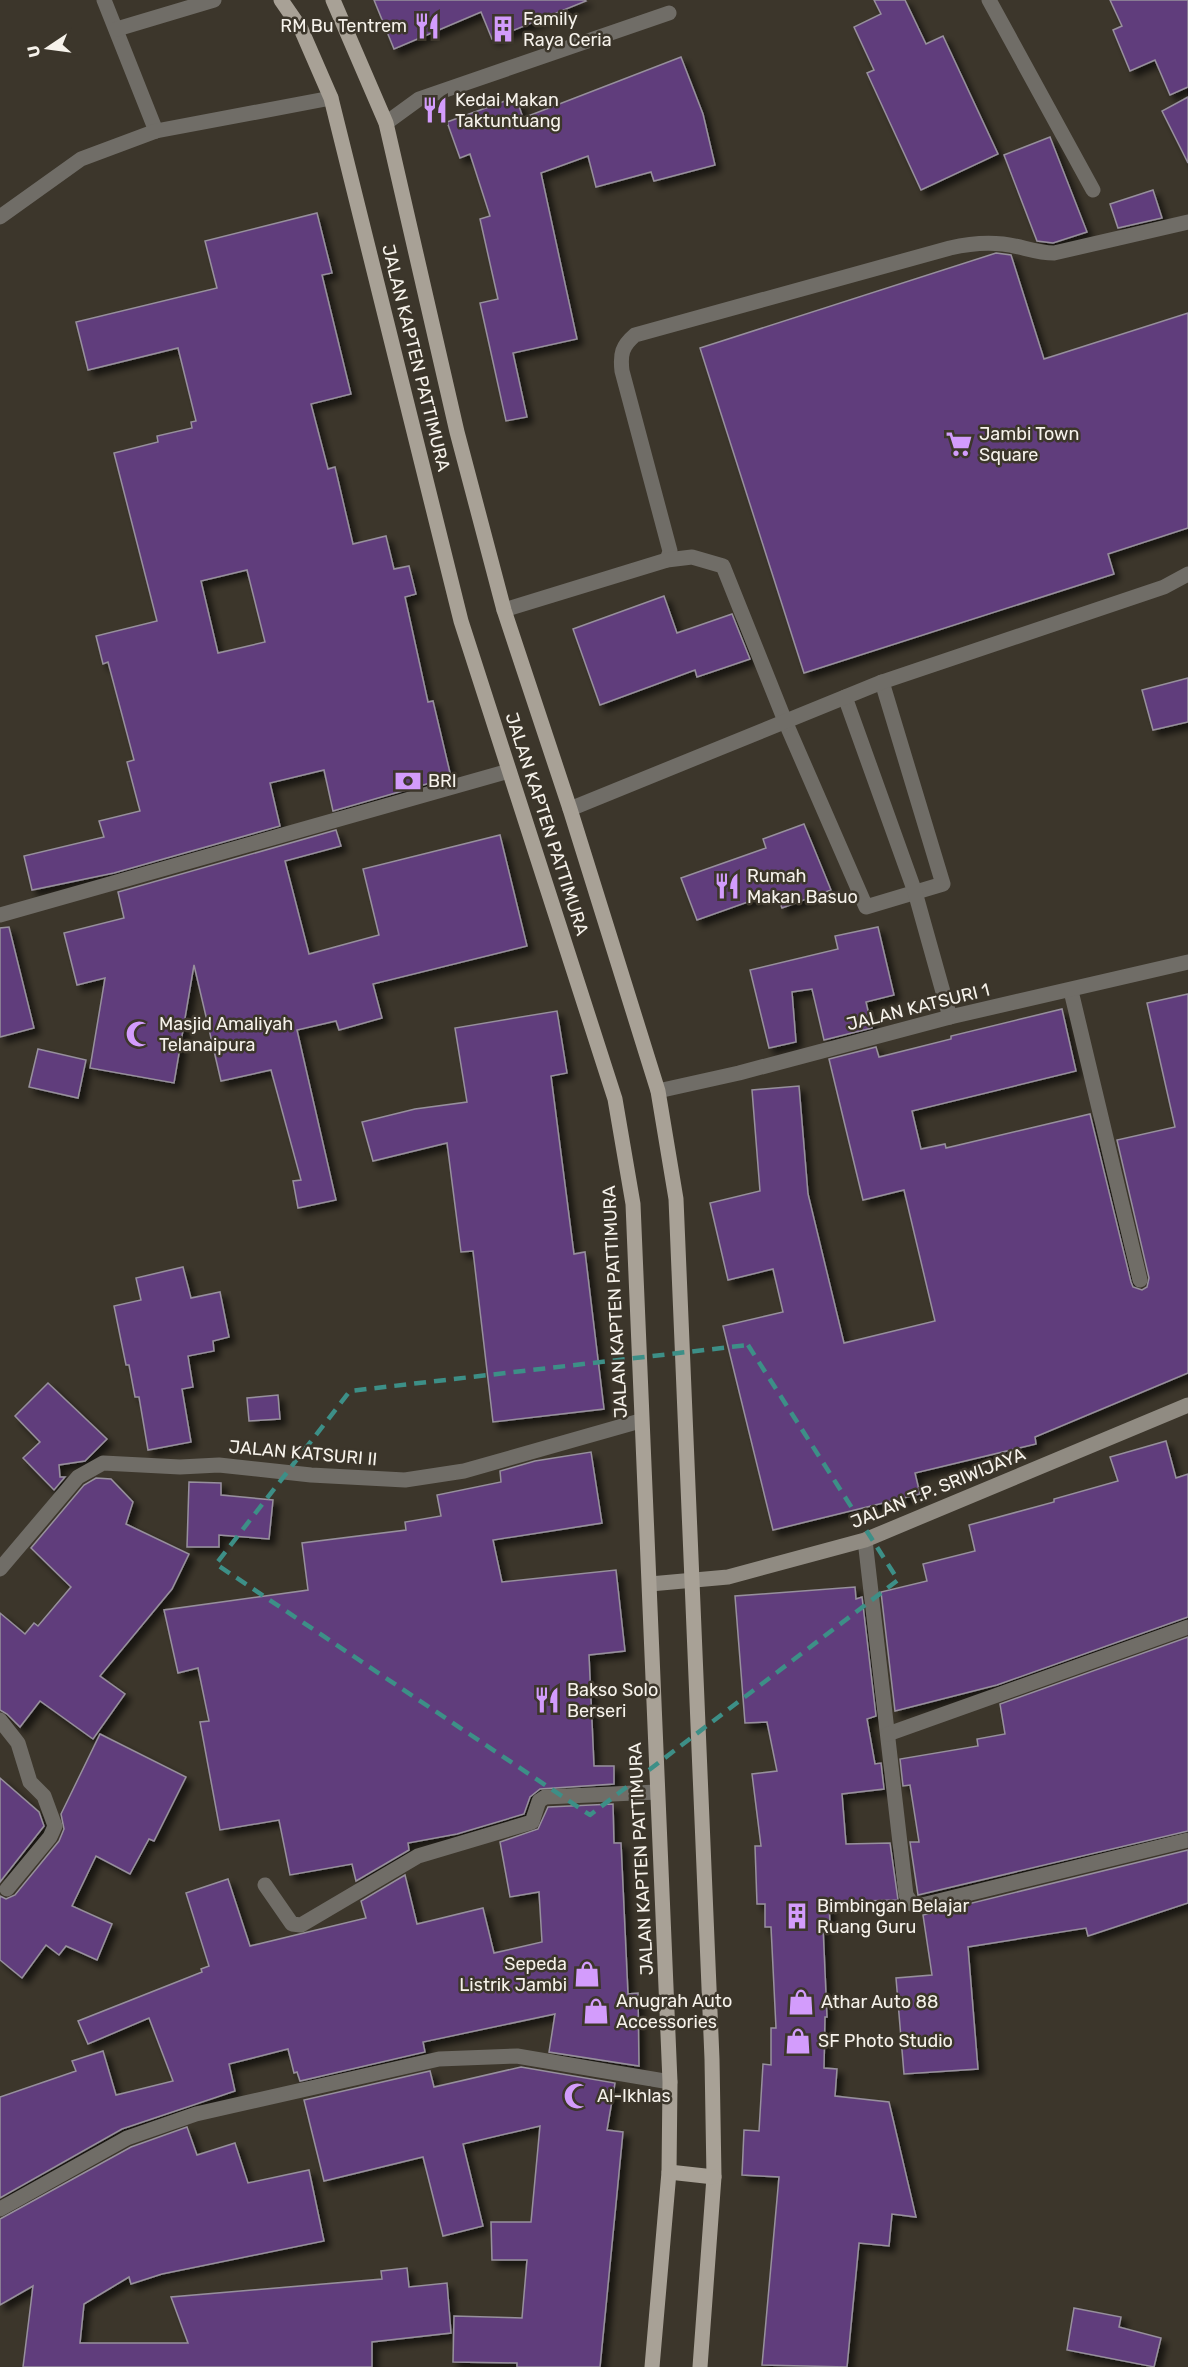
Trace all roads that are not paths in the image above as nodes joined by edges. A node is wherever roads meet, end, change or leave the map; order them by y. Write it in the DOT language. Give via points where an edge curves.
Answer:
graph roads {
  1 [pos="104,0"];
  2 [pos="214,0"];
  3 [pos="280,0"];
  4 [pos="333,0"];
  5 [pos="989,0"];
  6 [pos="669,13"];
  7 [pos="117,29"];
  8 [pos="332,98"];
  9 [pos="386,123"];
  10 [pos="156,131"];
  11 [pos="1093,190"];
  12 [pos="0,217"];
  13 [pos="1188,222"];
  14 [pos="667,560"];
  15 [pos="1188,574"];
  16 [pos="504,610"];
  17 [pos="882,682"];
  18 [pos="845,697"];
  19 [pos="785,721"];
  20 [pos="509,771"];
  21 [pos="570,809"];
  22 [pos="915,892"];
  23 [pos="0,915"];
  24 [pos="1188,962"];
  25 [pos="1071,991"];
  26 [pos="950,1017"];
  27 [pos="658,1092"];
  28 [pos="1140,1280"];
  29 [pos="1188,1405"];
  30 [pos="640,1421"];
  31 [pos="865,1540"];
  32 [pos="0,1569"];
  33 [pos="694,1582"];
  34 [pos="650,1584"];
  35 [pos="1188,1627"];
  36 [pos="0,1720"];
  37 [pos="888,1734"];
  38 [pos="657,1792"];
  39 [pos="1188,1840"];
  40 [pos="265,1885"];
  41 [pos="7,1889"];
  42 [pos="670,2082"];
  43 [pos="669,2172"];
  44 [pos="714,2177"];
  45 [pos="0,2209"];
  46 [pos="652,2367"];
  47 [pos="700,2367"];
  1 -- 7 [label="street"];
  2 -- 7 [label="street"];
  3 -- 8 [label="main road, JALAN KAPTEN PATTIMURA" via="301,29"];
  4 -- 9 [label="main road, JALAN KAPTEN PATTIMURA"];
  5 -- 11 [label="street"];
  6 -- 9 [label="street" via="419,99"];
  7 -- 10 [label="street"];
  8 -- 10 [label="street"];
  8 -- 20 [label="main road, JALAN KAPTEN PATTIMURA" via="461,621"];
  9 -- 16 [label="main road, JALAN KAPTEN PATTIMURA" via="454,421"];
  10 -- 12 [label="street" via="81,159"];
  13 -- 14 [label="street" via="1054,253 1036,253 1001,243 950,248 635,335 624,344 620,356 622,371 670,551"];
  14 -- 16 [label="street"];
  14 -- 19 [label="street" via="692,557 723,566"];
  15 -- 17 [label="street" via="1164,587"];
  16 -- 21 [label="main road, JALAN KAPTEN PATTIMURA"];
  17 -- 18 [label="street"];
  17 -- 22 [label="street" via="943,884"];
  18 -- 19 [label="street"];
  18 -- 22 [label="street"];
  19 -- 21 [label="street"];
  19 -- 22 [label="street" via="866,907"];
  20 -- 23 [label="street"];
  20 -- 30 [label="main road, JALAN KAPTEN PATTIMURA" via="615,1099 633,1203"];
  21 -- 27 [label="main road, JALAN KAPTEN PATTIMURA"];
  22 -- 26 [label="street"];
  24 -- 25 [label="street, JALAN KATSURI 1"];
  25 -- 26 [label="street, JALAN KATSURI 1"];
  25 -- 28 [label="street"];
  26 -- 27 [label="street, JALAN KATSURI 1"];
  27 -- 33 [label="main road, JALAN KAPTEN PATTIMURA" via="676,1199"];
  29 -- 31 [label="main road, JALAN T.P. SRIWIJAYA"];
  30 -- 32 [label="street, JALAN KATSURI II" via="464,1471 405,1480 311,1476 219,1465 103,1463 78,1477"];
  30 -- 34 [label="main road, JALAN KAPTEN PATTIMURA"];
  31 -- 33 [label="main road, JALAN T.P. SRIWIJAYA" via="728,1577"];
  31 -- 37 [label="street"];
  33 -- 34 [label="main road, JALAN T.P. SRIWIJAYA"];
  33 -- 44 [label="main road, JALAN KAPTEN PATTIMURA"];
  34 -- 38 [label="main road, JALAN KAPTEN PATTIMURA"];
  35 -- 37 [label="street"];
  36 -- 41 [label="street" via="18,1743 30,1782 44,1796 55,1826"];
  37 -- 39 [label="street" via="906,1895 912,1904 921,1905"];
  38 -- 40 [label="street" via="545,1797 539,1801 532,1822 418,1856 301,1925 292,1924"];
  38 -- 42 [label="main road, JALAN KAPTEN PATTIMURA"];
  42 -- 43 [label="main road, JALAN KAPTEN PATTIMURA"];
  42 -- 45 [label="street" via="517,2056 439,2059 196,2114 127,2138"];
  43 -- 44 [label="main road"];
  43 -- 46 [label="main road, JALAN KAPTEN PATTIMURA"];
  44 -- 47 [label="main road, JALAN KAPTEN PATTIMURA"];
}
